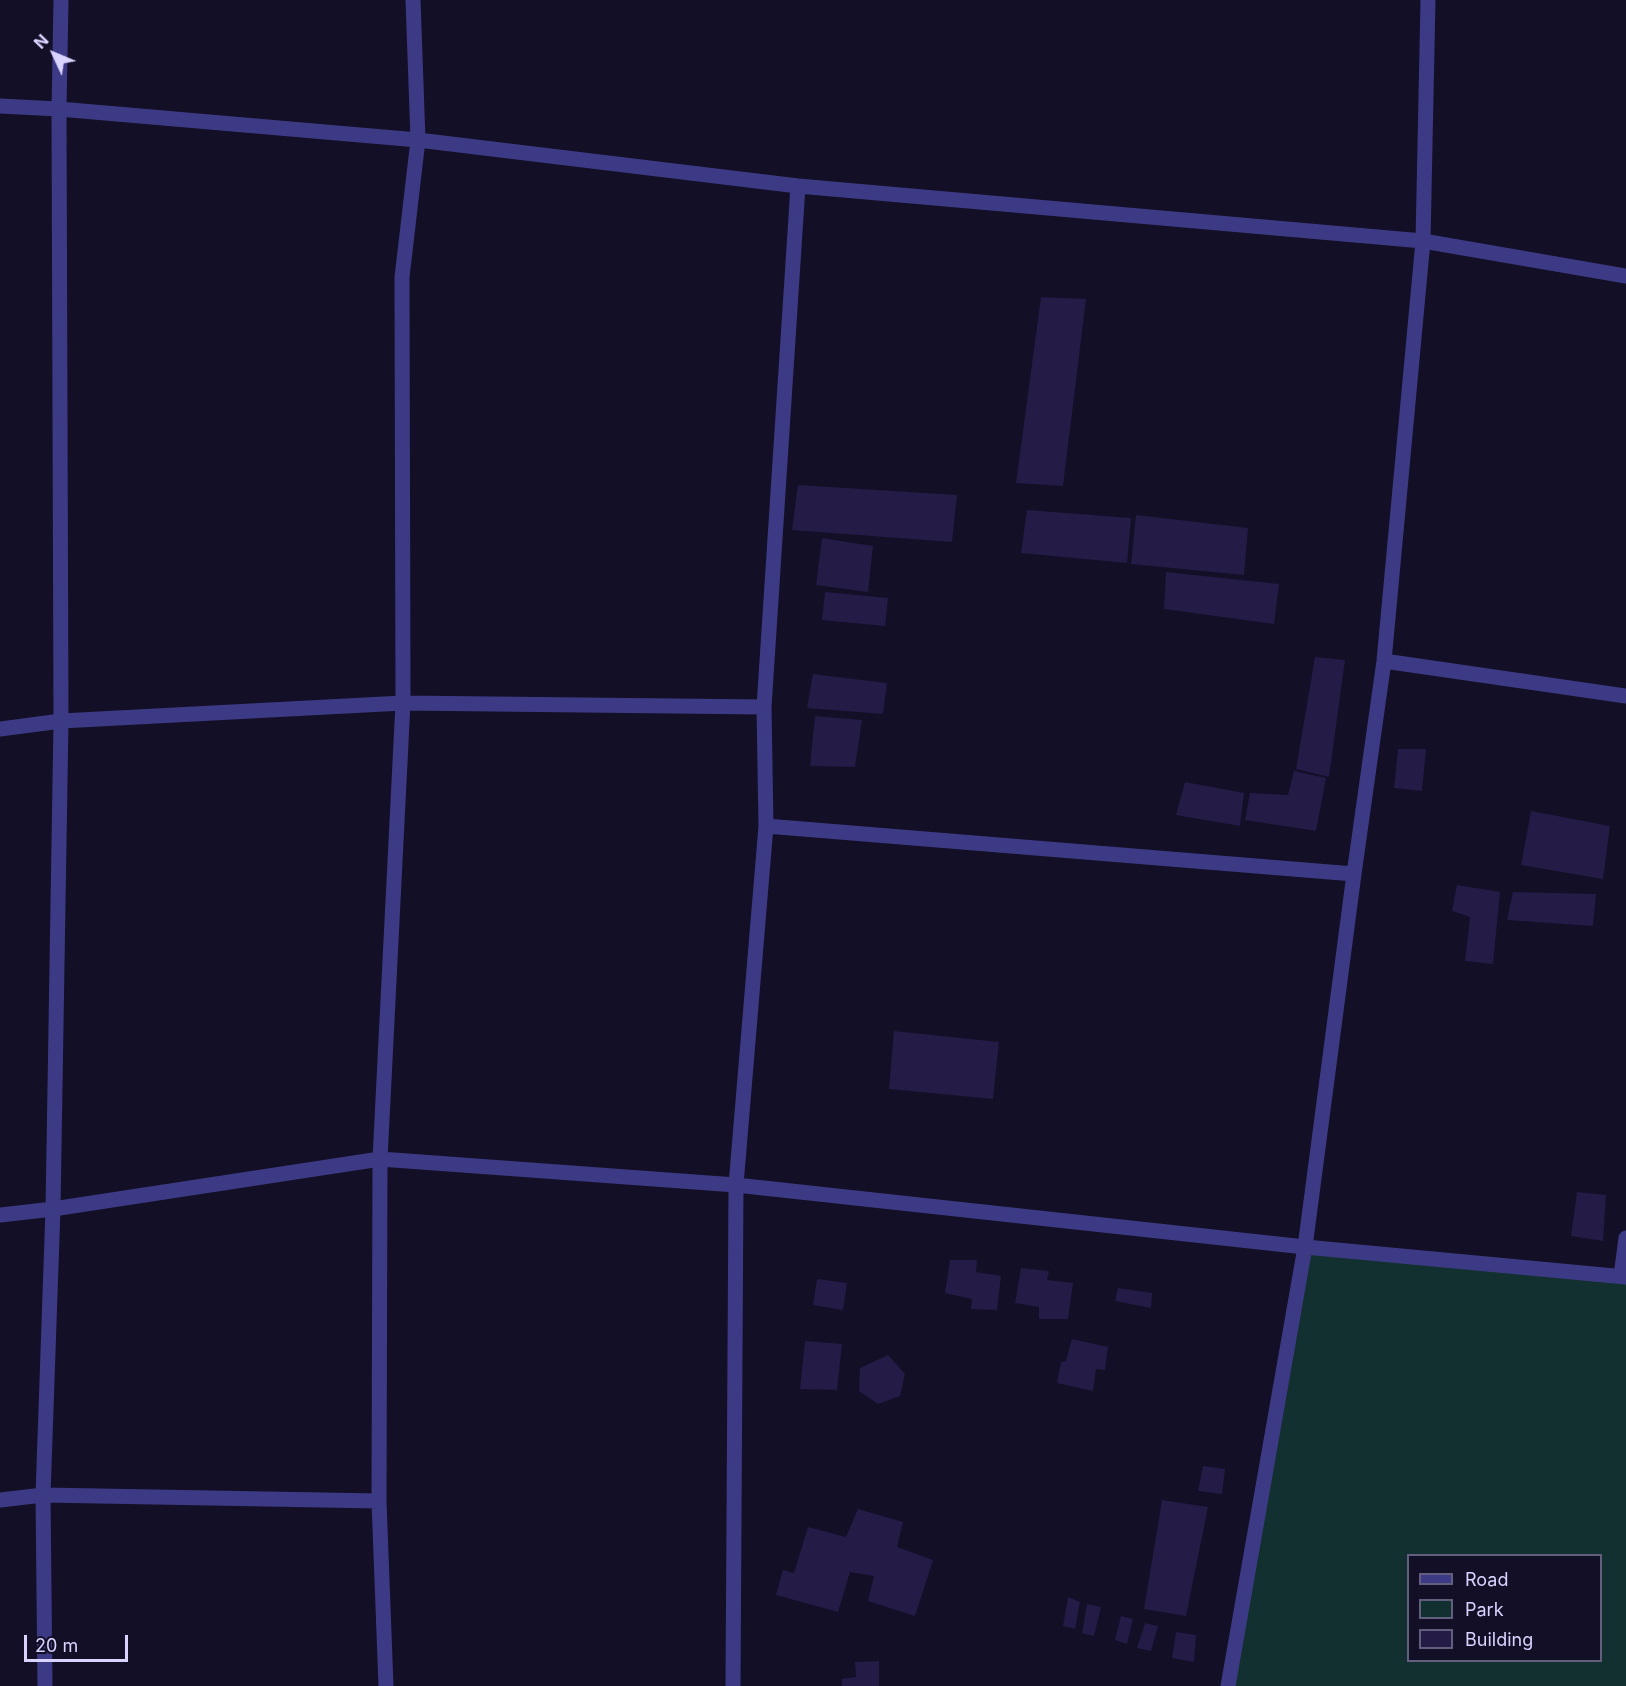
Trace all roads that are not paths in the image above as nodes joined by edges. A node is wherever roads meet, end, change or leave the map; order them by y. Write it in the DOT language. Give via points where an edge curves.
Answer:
graph roads {
  1 [pos="61,0"];
  2 [pos="413,0"];
  3 [pos="1428,0"];
  4 [pos="0,106"];
  5 [pos="59,109"];
  6 [pos="418,140"];
  7 [pos="798,186"];
  8 [pos="1424,241"];
  9 [pos="1626,276"];
  10 [pos="1384,661"];
  11 [pos="1626,696"];
  12 [pos="403,703"];
  13 [pos="764,707"];
  14 [pos="61,722"];
  15 [pos="0,729"];
  16 [pos="766,826"];
  17 [pos="1354,874"];
  18 [pos="380,1159"];
  19 [pos="736,1185"];
  20 [pos="53,1209"];
  21 [pos="0,1215"];
  22 [pos="1626,1238"];
  23 [pos="1305,1247"];
  24 [pos="1623,1276"];
  25 [pos="43,1495"];
  26 [pos="0,1500"];
  27 [pos="380,1502"];
  28 [pos="45,1686"];
  29 [pos="386,1686"];
  30 [pos="733,1686"];
  31 [pos="1228,1686"];
  1 -- 5 [label="street"];
  2 -- 6 [label="street"];
  3 -- 8 [label="street"];
  4 -- 5 [label="street"];
  5 -- 6 [label="street"];
  5 -- 14 [label="street"];
  6 -- 7 [label="street"];
  6 -- 12 [label="street" via="402,277"];
  7 -- 8 [label="street"];
  7 -- 13 [label="street"];
  8 -- 9 [label="street"];
  8 -- 10 [label="street"];
  10 -- 11 [label="street"];
  10 -- 17 [label="street"];
  12 -- 13 [label="street"];
  12 -- 14 [label="street"];
  12 -- 18 [label="street"];
  13 -- 16 [label="street"];
  14 -- 15 [label="street"];
  14 -- 20 [label="street"];
  16 -- 17 [label="street"];
  16 -- 19 [label="street"];
  17 -- 23 [label="street"];
  18 -- 19 [label="street"];
  18 -- 20 [label="street"];
  18 -- 27 [label="street"];
  19 -- 23 [label="street"];
  19 -- 30 [label="street"];
  20 -- 21 [label="street"];
  20 -- 25 [label="street"];
  22 -- 24 [label="street"];
  23 -- 24 [label="street"];
  23 -- 31 [label="street"];
  25 -- 26 [label="street"];
  25 -- 27 [label="street"];
  25 -- 28 [label="street"];
  27 -- 29 [label="street"];
}
